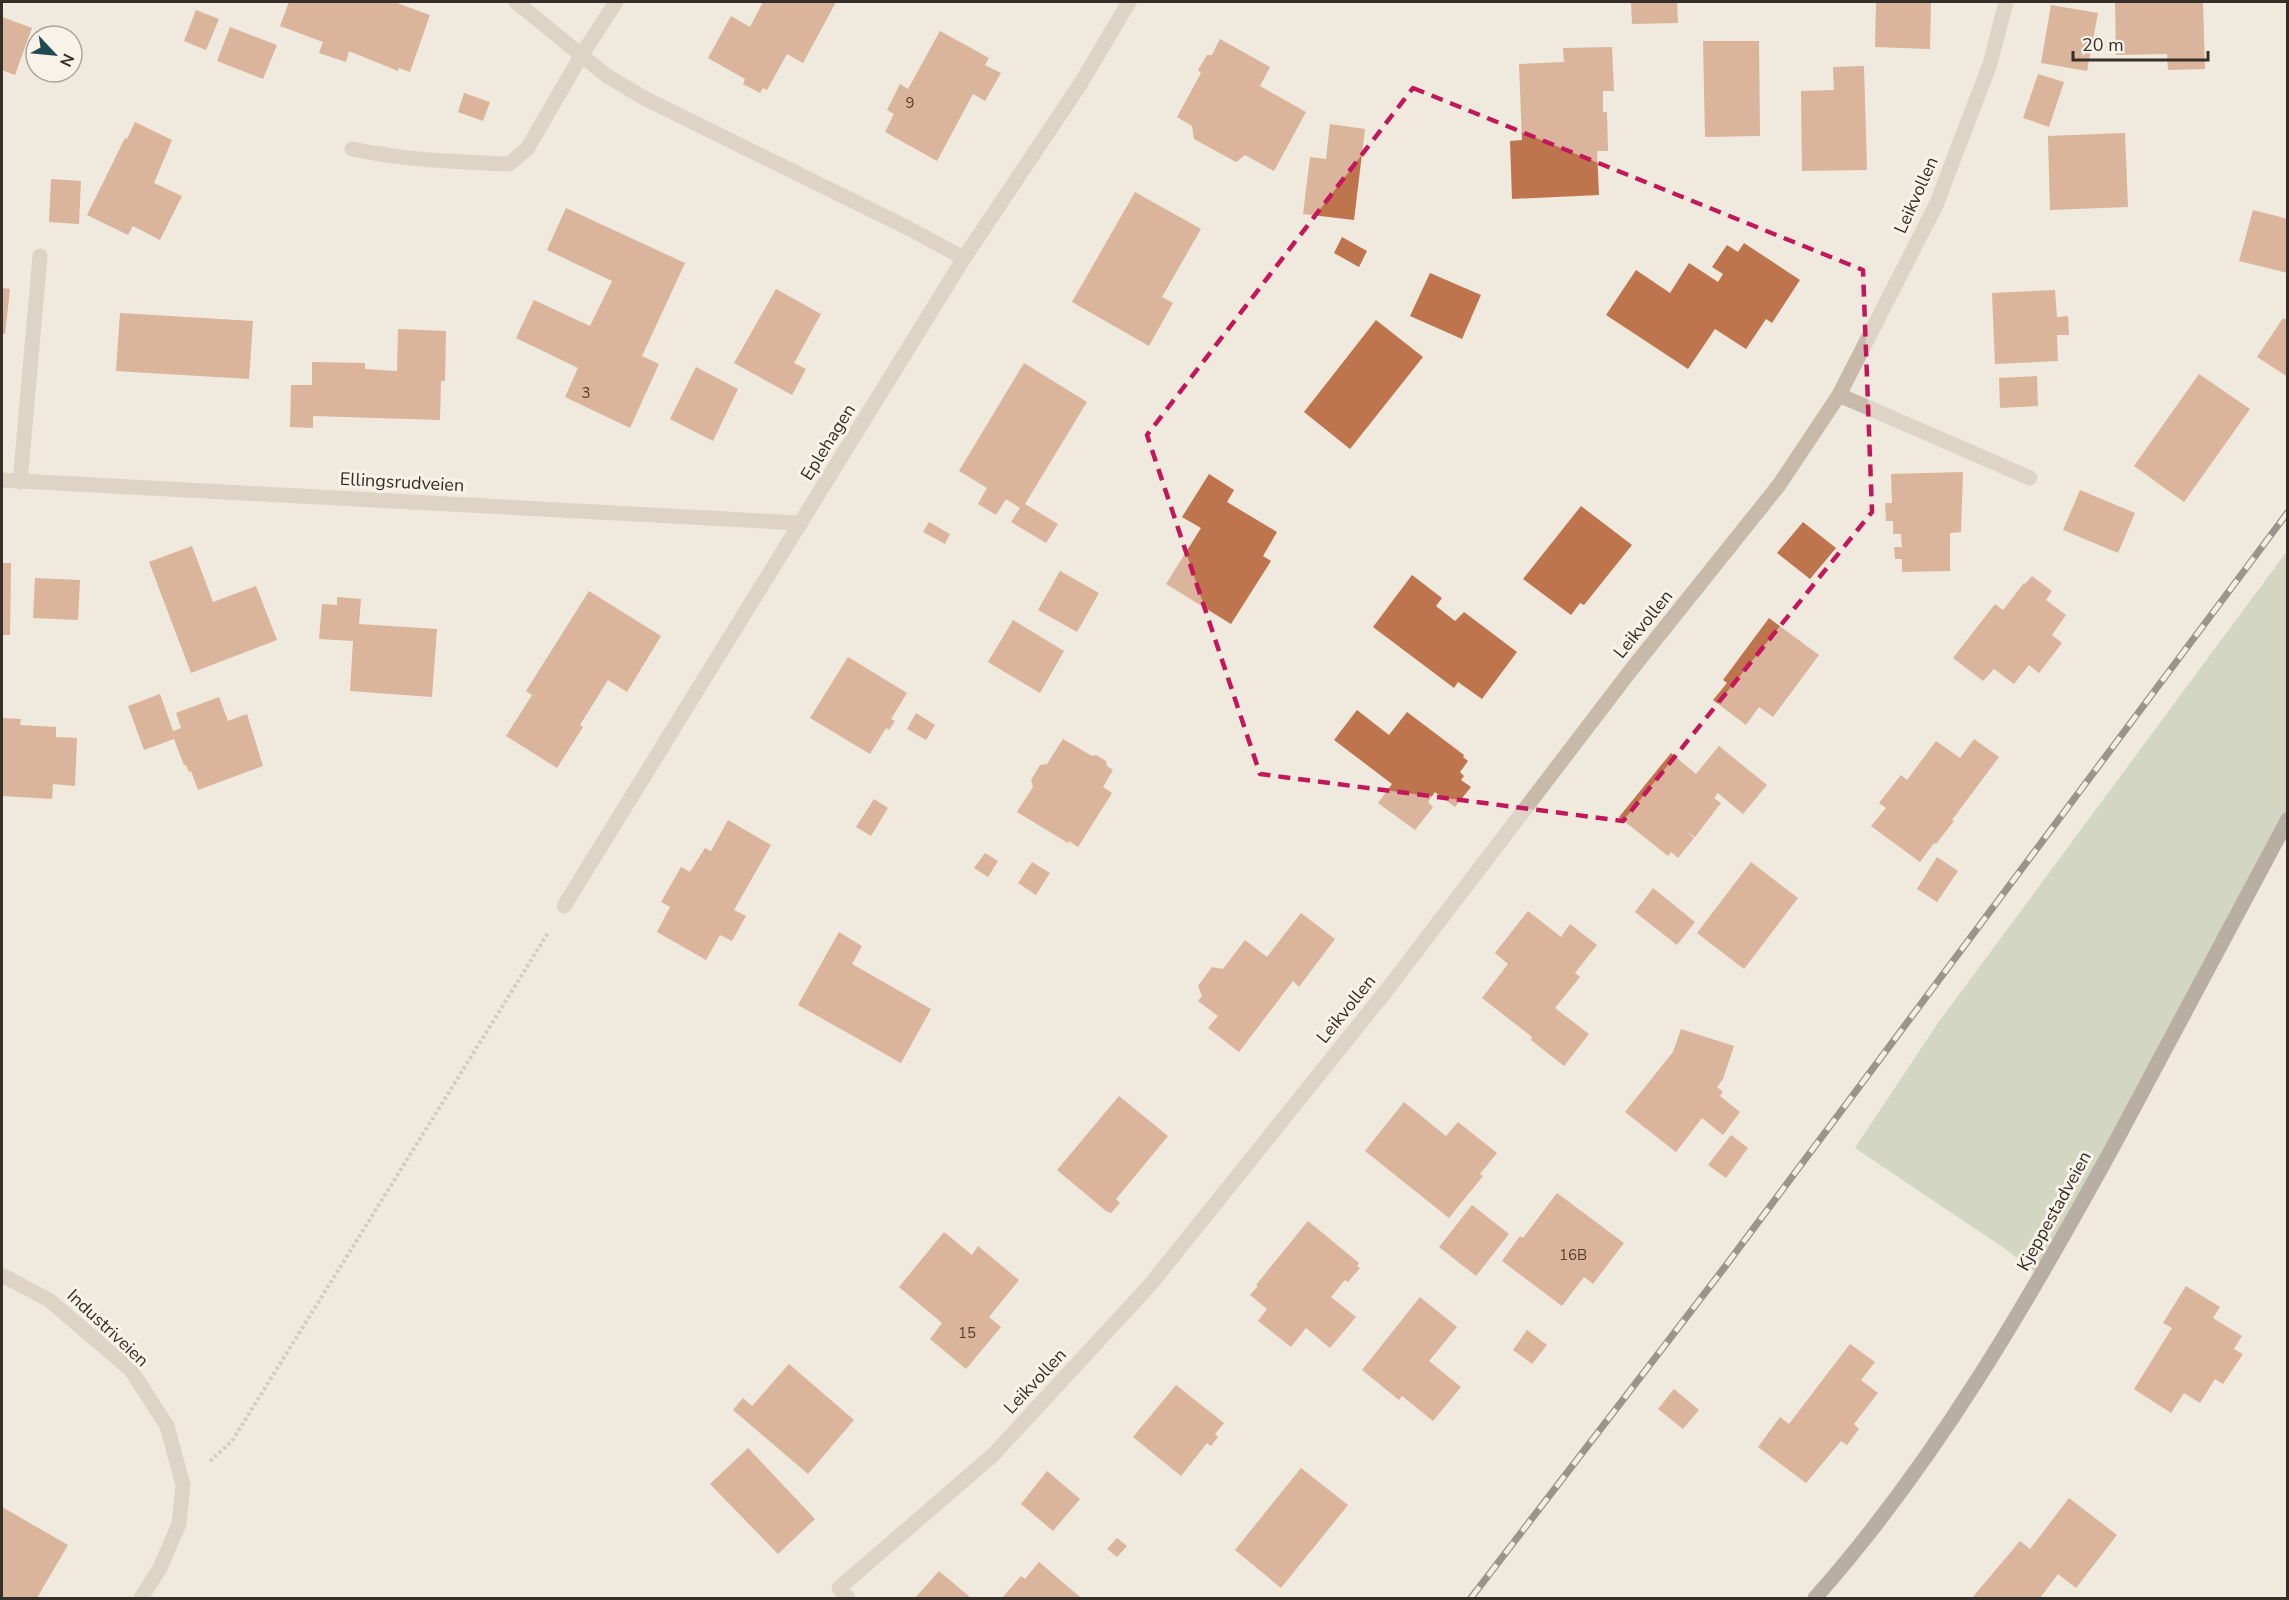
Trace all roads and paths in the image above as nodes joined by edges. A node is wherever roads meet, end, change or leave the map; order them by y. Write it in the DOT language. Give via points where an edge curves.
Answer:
graph roads {
  1 [pos="516,2"];
  2 [pos="616,2"];
  3 [pos="1129,2"];
  4 [pos="2007,2"];
  5 [pos="581,56"];
  6 [pos="352,149"];
  7 [pos="40,256"];
  8 [pos="964,258"];
  9 [pos="1839,395"];
  10 [pos="2030,478"];
  11 [pos="2,480"];
  12 [pos="20,482"];
  13 [pos="801,523"];
  14 [pos="2288,819"];
  15 [pos="564,906"];
  16 [pos="2,1275"];
  17 [pos="183,1485"];
  18 [pos="844,1594"];
  19 [pos="141,1599"];
  20 [pos="1815,1599"];
  1 -- 5 [label="street"];
  2 -- 5 [label="street"];
  3 -- 8 [label="street, Eplehagen"];
  4 -- 9 [label="street, Leikvollen" via="1990,64 1936,205"];
  5 -- 6 [label="street" via="527,149 509,164 447,162"];
  5 -- 8 [label="street" via="644,98"];
  7 -- 12 [label="street"];
  8 -- 13 [label="street, Eplehagen"];
  9 -- 10 [label="street"];
  9 -- 18 [label="street, Leikvollen" via="1779,485 1631,670 1386,991 1150,1285 993,1455"];
  11 -- 12 [label="street, Ellingsrudveien"];
  12 -- 13 [label="street, Ellingsrudveien"];
  13 -- 15 [label="street, Eplehagen"];
  14 -- 20 [label="main road, Kjeppestadveien" via="2085,1197 1999,1344 1915,1472"];
  15 -- 17 [label="path" via="232,1441"];
  16 -- 17 [label="street, Industriveien" via="49,1300 131,1370 167,1426"];
  17 -- 19 [label="street, Industriveien" via="179,1524"];
}
